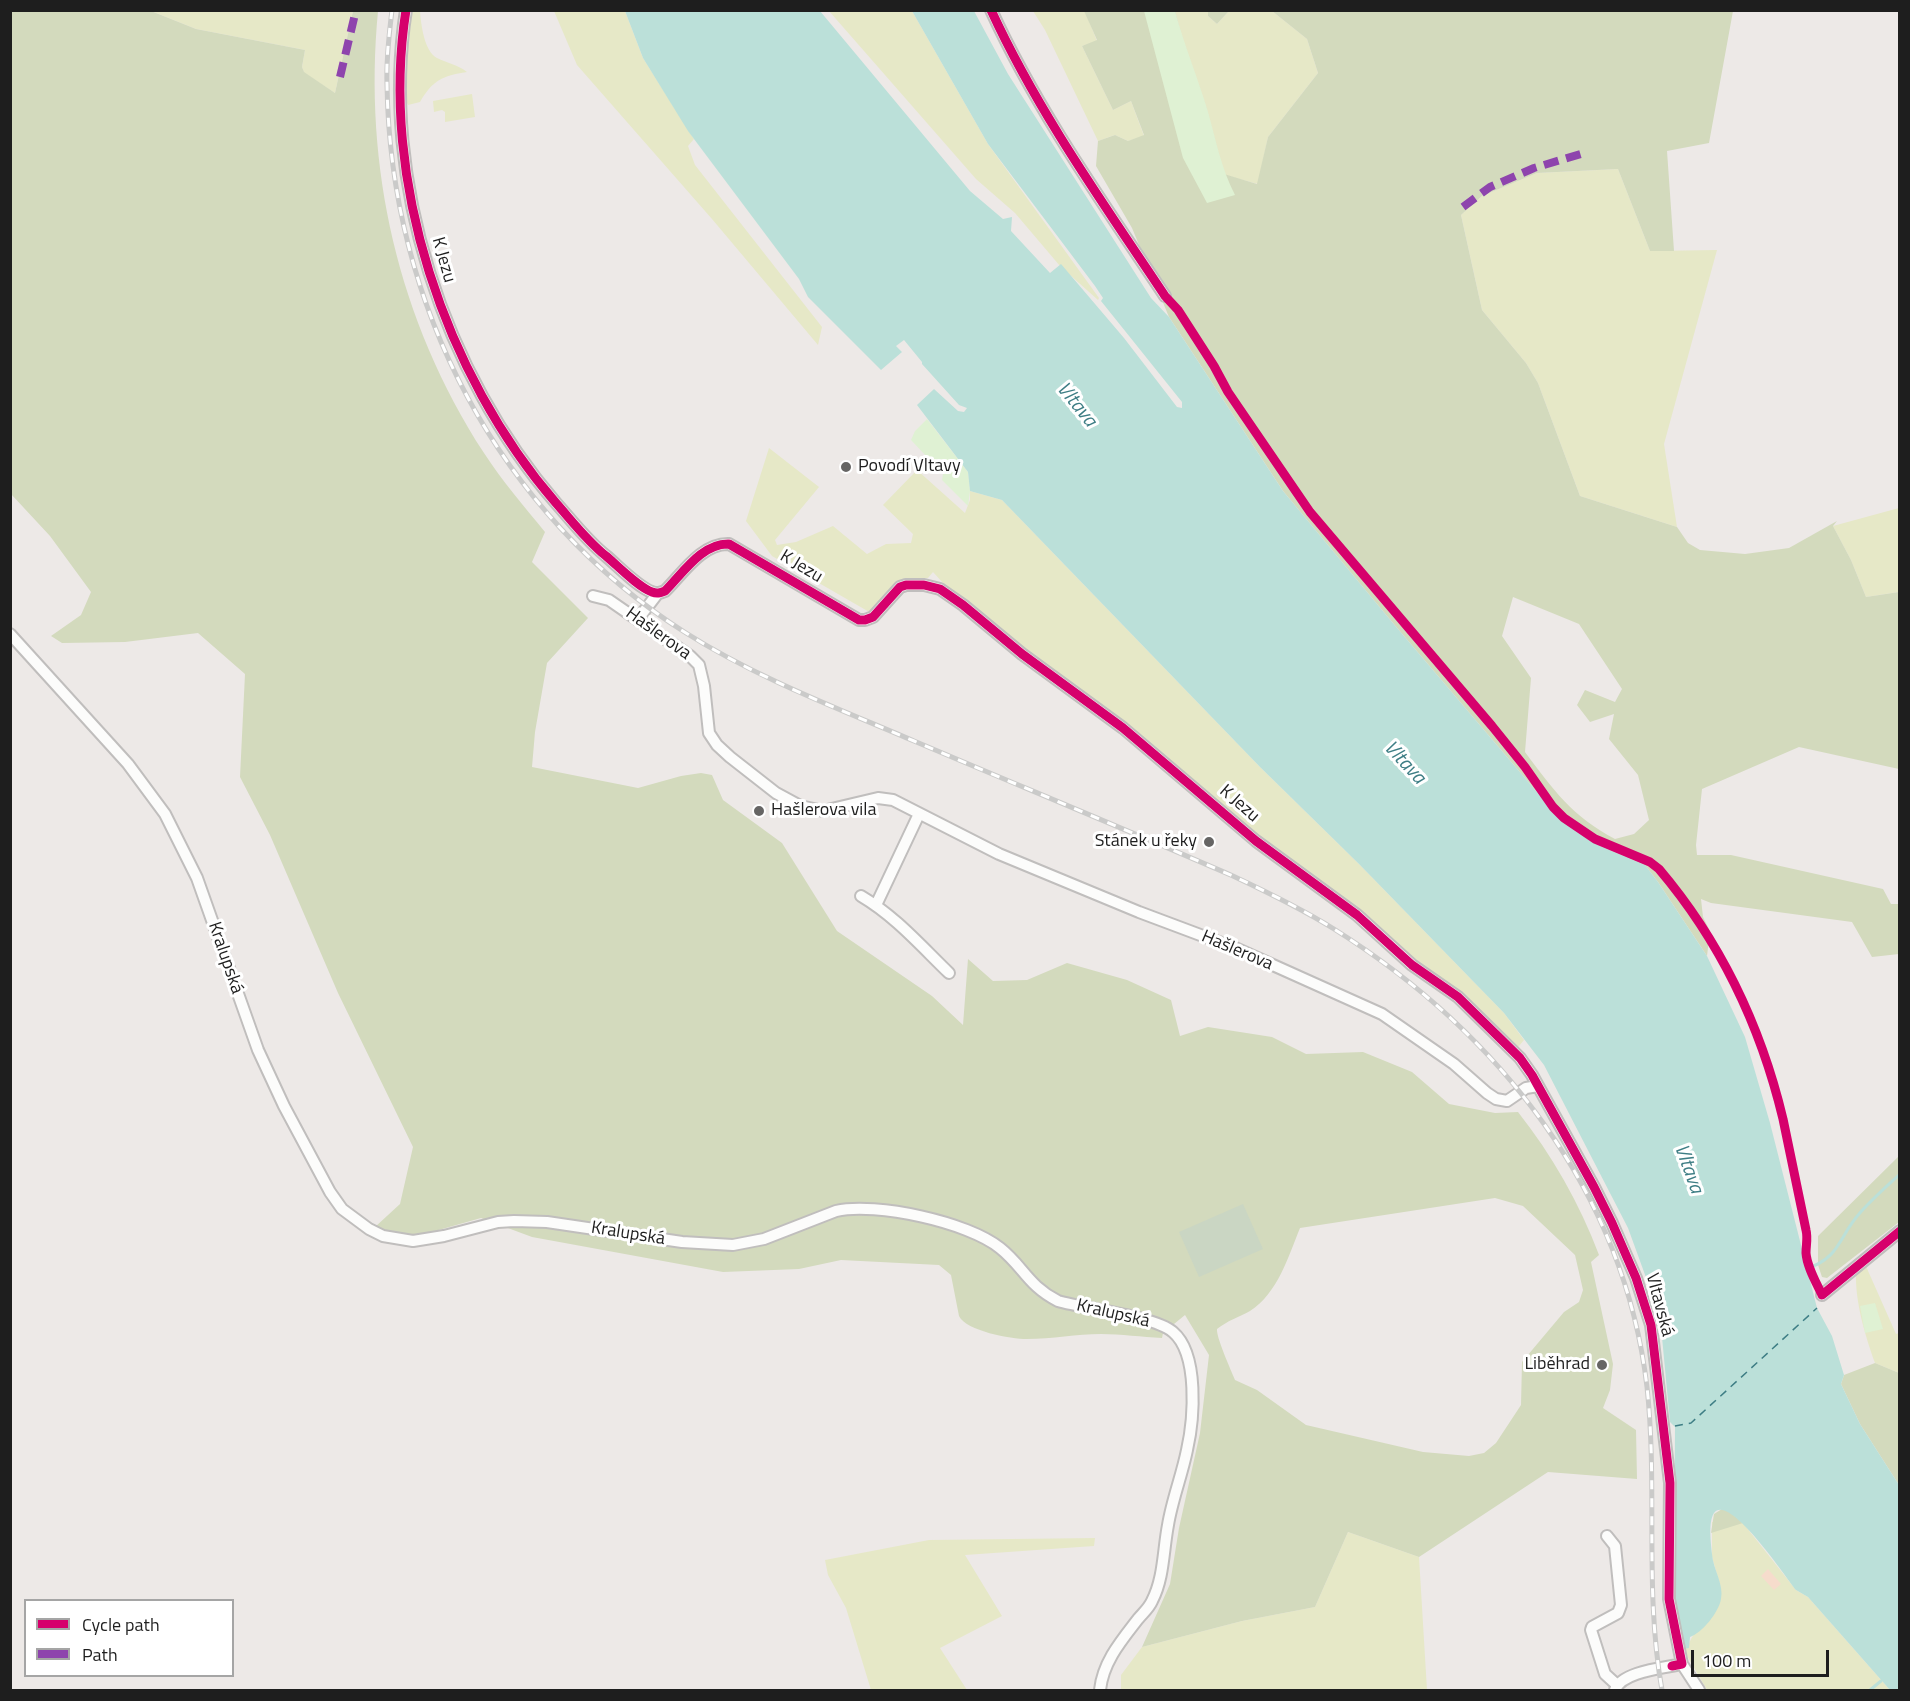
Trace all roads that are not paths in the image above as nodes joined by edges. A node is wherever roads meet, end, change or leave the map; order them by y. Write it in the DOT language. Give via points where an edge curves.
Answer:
graph roads {
  1 [pos="406,10"];
  2 [pos="991,10"];
  3 [pos="1164,296"];
  4 [pos="658,593"];
  5 [pos="593,596"];
  6 [pos="638,619"];
  7 [pos="10,634"];
  8 [pos="919,814"];
  9 [pos="861,896"];
  10 [pos="876,905"];
  11 [pos="949,973"];
  12 [pos="1458,997"];
  13 [pos="1538,1086"];
  14 [pos="1899,1231"];
  15 [pos="1822,1295"];
  16 [pos="1607,1536"];
  17 [pos="1682,1664"];
  18 [pos="1616,1688"];
  19 [pos="1100,1690"];
  20 [pos="1699,1690"];
  1 -- 4 [label="street, K Jezu" via="400,67 407,170 426,267 453,341 480,396 538,483 594,546 647,590"];
  2 -- 3 [label="street" via="1043,111"];
  4 -- 6 [label="street"];
  4 -- 12 [label="street, K Jezu" via="665,591 707,548 720,543 729,543 859,620 873,616 900,587 924,585 940,589 1123,728 1247,834 1357,915 1412,965"];
  5 -- 6 [label="street, Hašlerova" via="609,600"];
  6 -- 8 [label="street, Hašlerova" via="699,665 709,733 730,757 776,792 800,806 823,811 878,798 893,800"];
  7 -- 19 [label="street, Kralupská" via="128,764 165,814 197,878 258,1050 284,1106 330,1192 342,1209 369,1229 383,1236 413,1241 498,1222 547,1222 682,1242 733,1245 764,1239 848,1208 886,1209 977,1233 1001,1248 1030,1282 1058,1300 1152,1322 1172,1331 1189,1359 1192,1375 1188,1447 1168,1524 1161,1579 1150,1604 1112,1656"];
  8 -- 10 [label="street"];
  8 -- 13 [label="street, Hašlerova" via="999,854 1235,948 1382,1014 1454,1064 1496,1100 1507,1101 1526,1088"];
  9 -- 10 [label="street"];
  10 -- 11 [label="street"];
  12 -- 13 [label="street, Vltavská" via="1520,1058"];
  13 -- 17 [label="street, Vltavská" via="1594,1187 1636,1278 1651,1325 1670,1483 1669,1599"];
  14 -- 15 [label="street"];
  16 -- 18 [label="street" via="1615,1546 1622,1605 1618,1613 1591,1630 1605,1674"];
  17 -- 18 [label="street" via="1641,1672 1623,1679"];
  17 -- 20 [label="street"];
}
